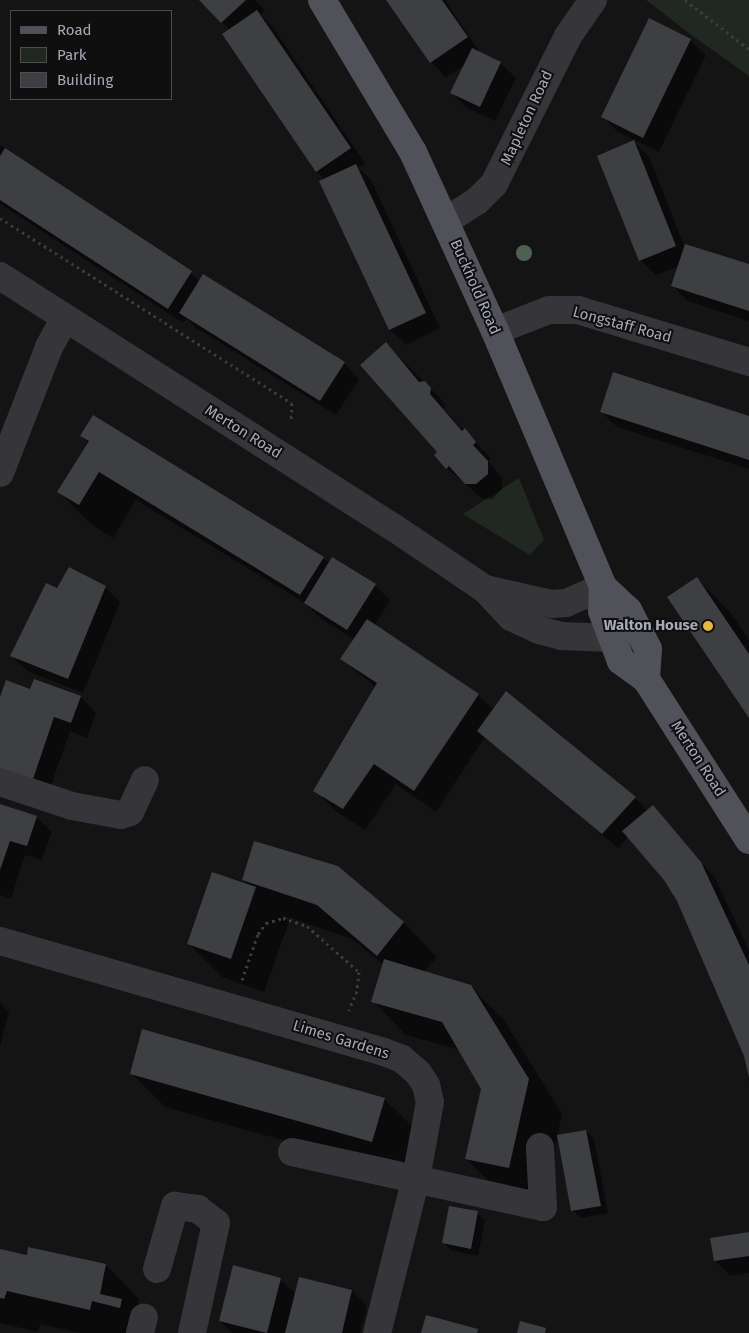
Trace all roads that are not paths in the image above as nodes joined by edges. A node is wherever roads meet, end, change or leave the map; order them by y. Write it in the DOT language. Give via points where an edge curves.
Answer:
graph roads {
  1 [pos="322,0"];
  2 [pos="593,0"];
  3 [pos="446,221"];
  4 [pos="0,276"];
  5 [pos="64,320"];
  6 [pos="495,331"];
  7 [pos="749,362"];
  8 [pos="0,473"];
  9 [pos="603,587"];
  10 [pos="486,589"];
  11 [pos="610,638"];
  12 [pos="646,679"];
  13 [pos="145,780"];
  14 [pos="0,782"];
  15 [pos="749,840"];
  16 [pos="0,941"];
  17 [pos="540,1147"];
  18 [pos="292,1152"];
  19 [pos="416,1178"];
  20 [pos="158,1269"];
  21 [pos="192,1333"];
  22 [pos="377,1333"];
  1 -- 3 [label="main road, Buckhold Road" via="387,105"];
  2 -- 3 [label="street, Mapleton Road" via="568,36 494,184 477,201"];
  3 -- 6 [label="main road, Buckhold Road"];
  4 -- 5 [label="street, Merton Road"];
  5 -- 8 [label="street"];
  5 -- 10 [label="street, Merton Road" via="288,459"];
  6 -- 7 [label="street, Longstaff Road" via="549,310 578,310"];
  6 -- 9 [label="main road, Buckhold Road"];
  9 -- 10 [label="street, Merton Road" via="566,603 552,604"];
  9 -- 11 [label="main road, Merton Road" via="602,611"];
  9 -- 12 [label="main road" via="628,610 648,649"];
  10 -- 11 [label="street, Merton Road" via="511,617 539,630 572,637"];
  11 -- 12 [label="main road, Merton Road" via="621,661"];
  12 -- 15 [label="main road, Merton Road"];
  13 -- 14 [label="street" via="130,812 121,815 72,806"];
  16 -- 19 [label="street, Limes Gardens" via="402,1059 426,1085 430,1102"];
  17 -- 19 [label="street" via="544,1207"];
  18 -- 19 [label="street"];
  19 -- 22 [label="street, Limes Gardens"];
  20 -- 21 [label="street" via="175,1206 198,1209 216,1224"];
}
